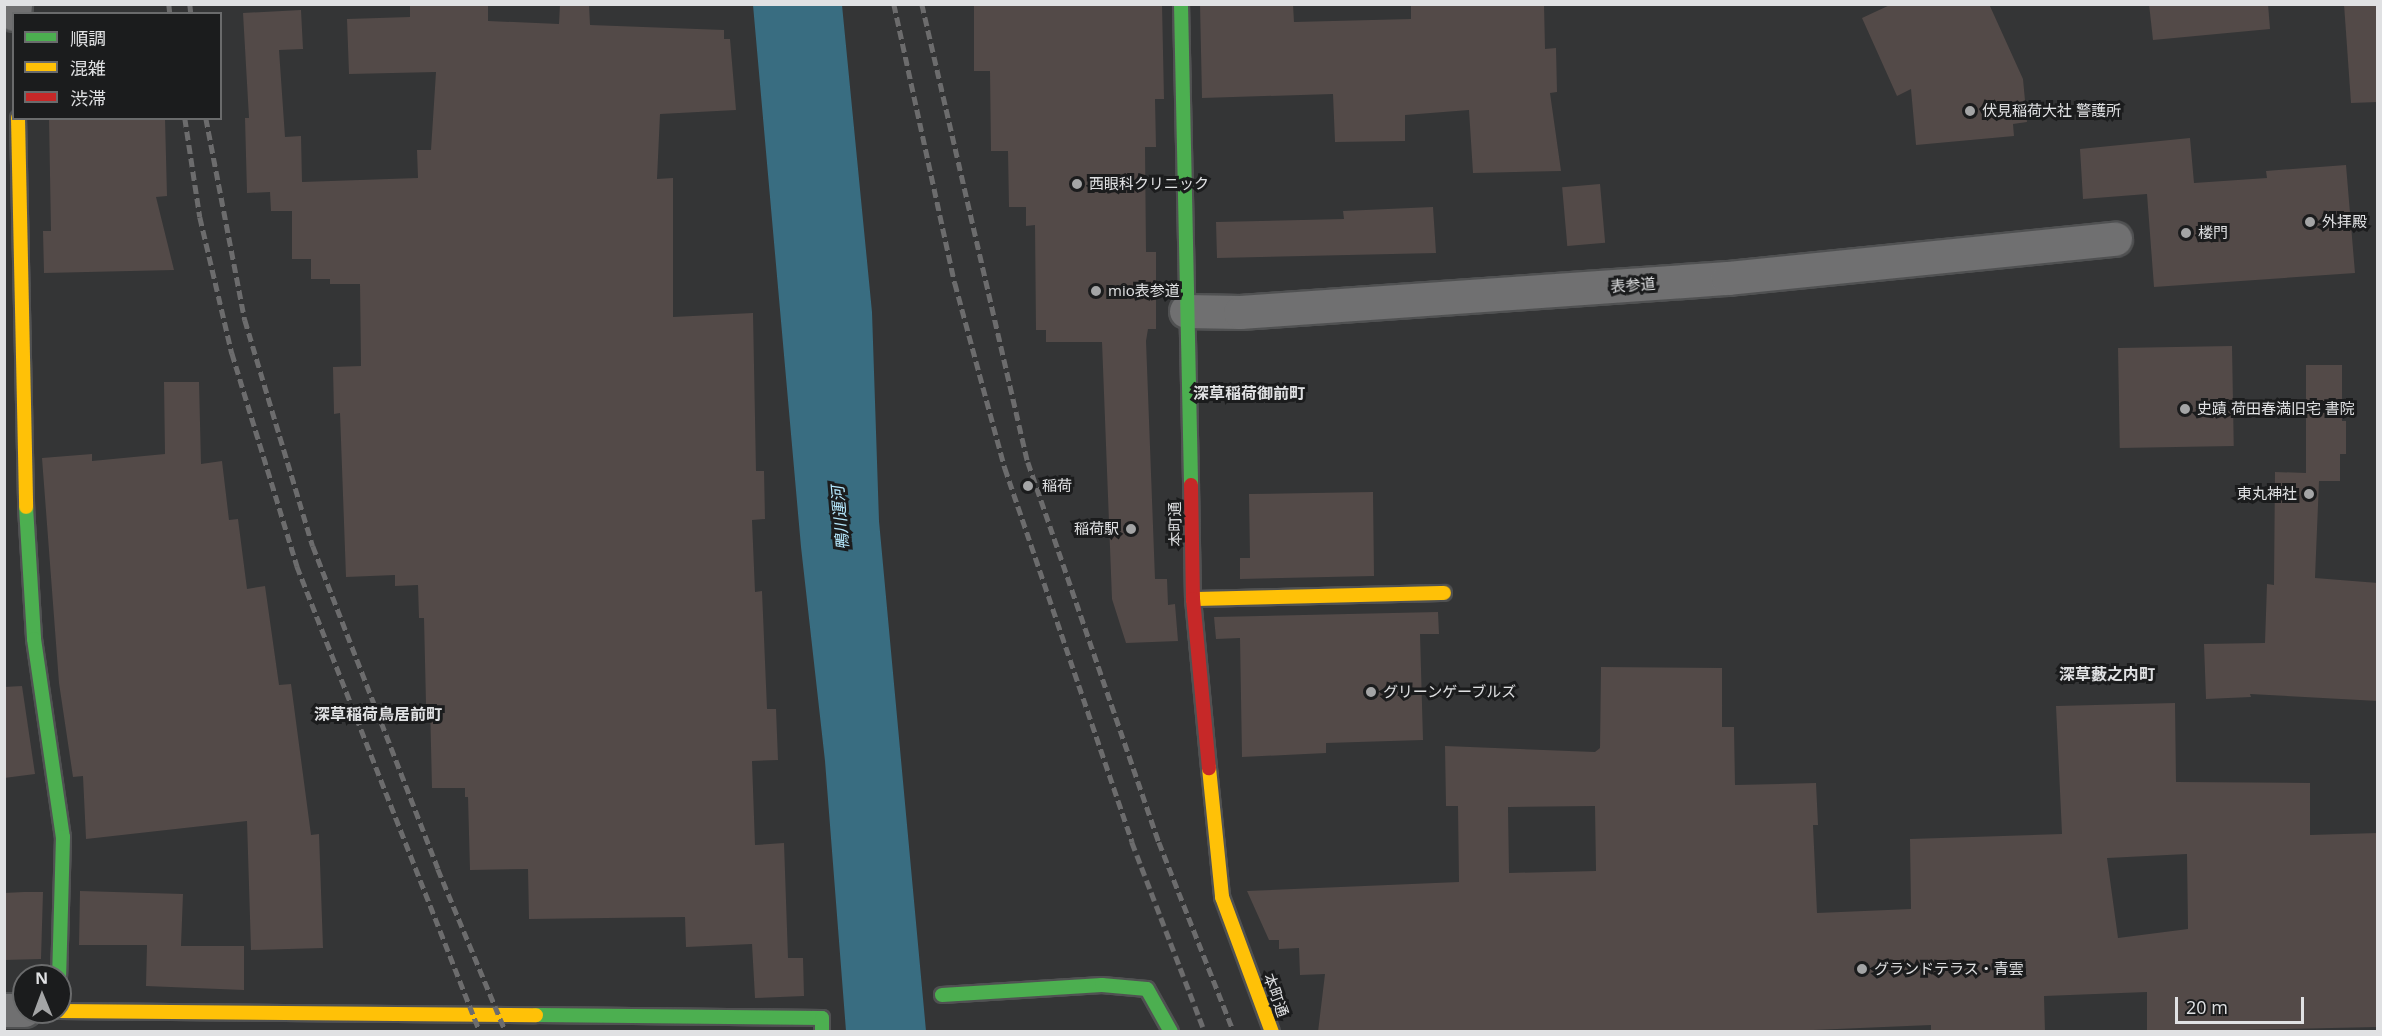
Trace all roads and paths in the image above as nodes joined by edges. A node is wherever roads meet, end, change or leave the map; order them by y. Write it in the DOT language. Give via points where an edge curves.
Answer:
graph roads {
  1 [pos="1181,4"];
  2 [pos="18,120"];
  3 [pos="2115,239"];
  4 [pos="1186,311"];
  5 [pos="1444,593"];
  6 [pos="1194,599"];
  7 [pos="59,964"];
  8 [pos="942,995"];
  9 [pos="72,1011"];
  10 [pos="822,1032"];
  11 [pos="1170,1032"];
  12 [pos="1272,1032"];
  1 -- 4 [label="street, 本町通"];
  2 -- 7 [label="street" via="22,441 34,639 63,837"];
  3 -- 4 [label="street, 表参道" via="1728,278 1240,312"];
  4 -- 6 [label="street, 本町通"];
  5 -- 6 [label="street"];
  6 -- 12 [label="street, 本町通" via="1222,897"];
  8 -- 11 [label="street" via="1102,985 1148,989"];
  9 -- 10 [label="street" via="822,1018"];
}
